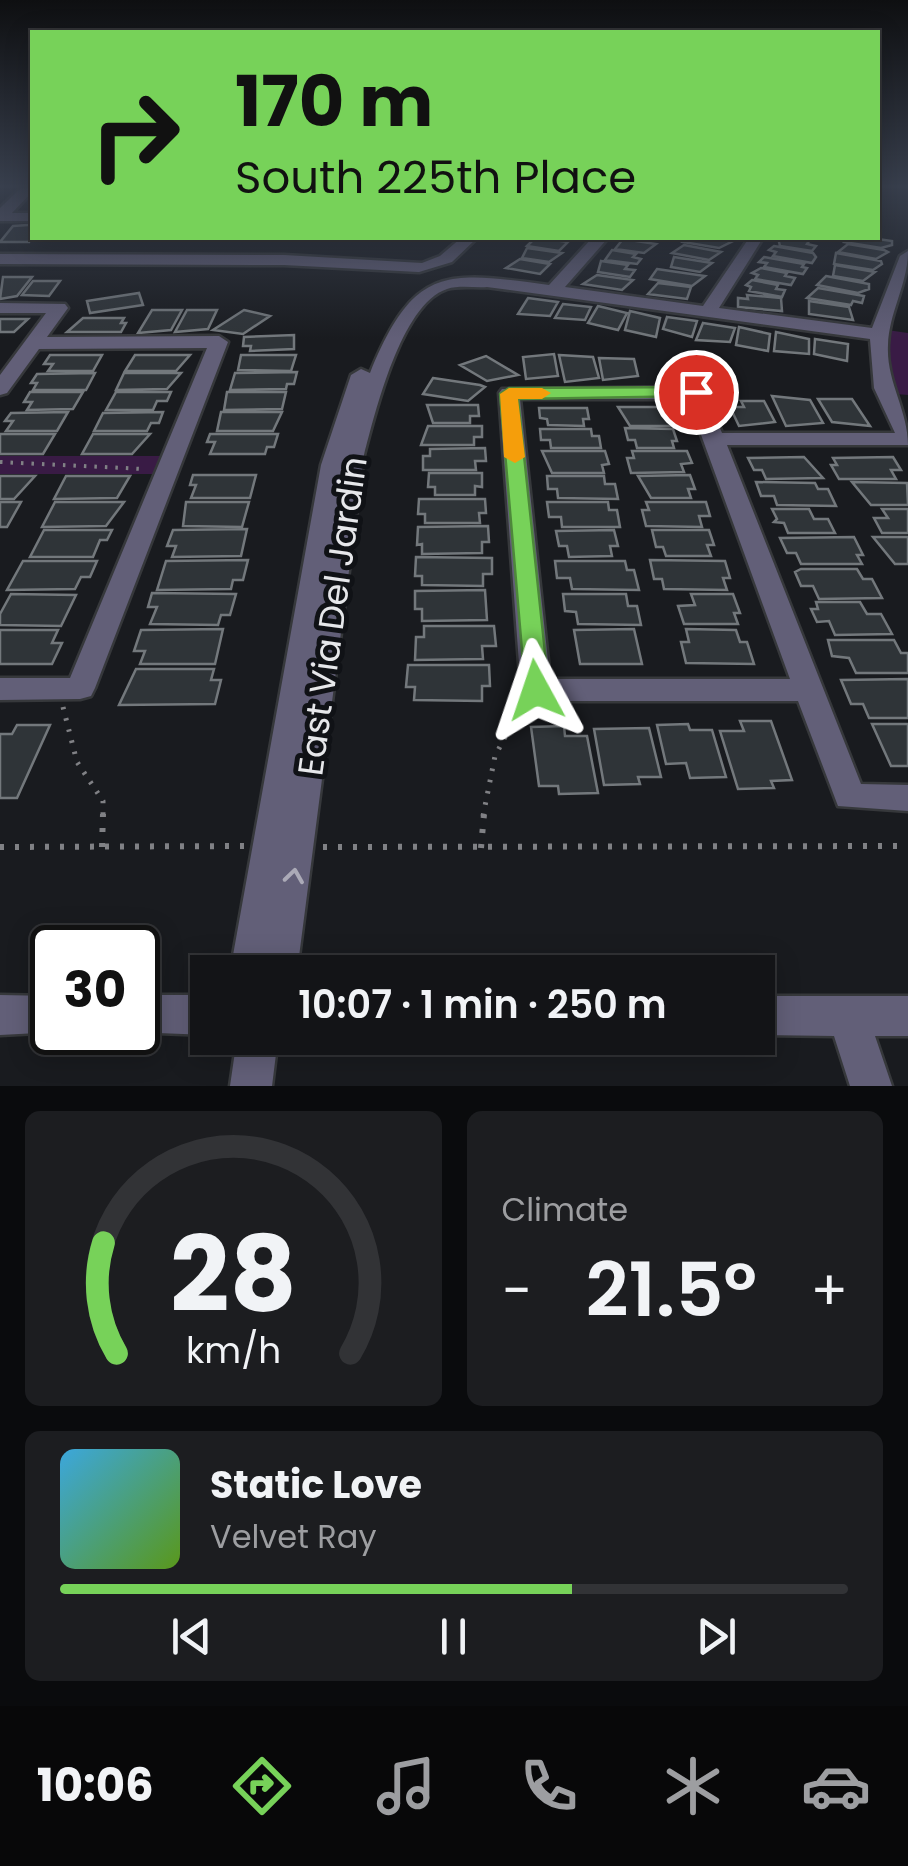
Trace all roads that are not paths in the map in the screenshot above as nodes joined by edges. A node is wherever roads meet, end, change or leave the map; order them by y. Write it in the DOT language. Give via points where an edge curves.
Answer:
graph roads {
  1 [pos="219,240"];
  2 [pos="467,240"];
  3 [pos="481,240"];
  4 [pos="598,240"];
  5 [pos="755,240"];
  6 [pos="908,256"];
  7 [pos="0,259"];
  8 [pos="208,259"];
  9 [pos="435,275"];
  10 [pos="553,291"];
  11 [pos="0,308"];
  12 [pos="708,312"];
  13 [pos="876,334"];
  14 [pos="34,343"];
  15 [pos="0,389"];
  16 [pos="908,438"];
  17 [pos="714,440"];
  18 [pos="0,690"];
  19 [pos="809,690"];
  20 [pos="908,798"];
  21 [pos="252,955"];
  22 [pos="281,955"];
  23 [pos="0,1015"];
  24 [pos="30,1015"];
  25 [pos="160,1015"];
  26 [pos="190,1015"];
  27 [pos="775,1016"];
  28 [pos="908,1016"];
  29 [pos="848,1017"];
  30 [pos="256,1055"];
  31 [pos="251,1086"];
  32 [pos="871,1086"];
  1 -- 8 [label="street"];
  2 -- 9 [label="street, East Via Del Jardin"];
  3 -- 9 [label="street, East Via Del Jardin"];
  4 -- 10 [label="street"];
  5 -- 12 [label="street"];
  6 -- 13 [label="street"];
  7 -- 8 [label="street"];
  8 -- 9 [label="street"];
  9 -- 10 [label="street"];
  9 -- 21 [label="street, East Via Del Jardin" via="414,288 373,350 344,420"];
  22 -- 9 [label="street, East Via Del Jardin, one-way" via="359,434 392,348"];
  10 -- 12 [label="street"];
  11 -- 14 [label="street" via="59,308"];
  12 -- 13 [label="street"];
  13 -- 16 [label="street" via="881,377"];
  14 -- 15 [label="street"];
  14 -- 18 [label="street" via="219,342 71,689"];
  16 -- 17 [label="street"];
  17 -- 19 [label="street"];
  17 -- 19 [label="street" via="696,392 509,394 536,690"];
  19 -- 20 [label="street" via="850,797"];
  23 -- 24 [label="street"];
  25 -- 26 [label="street"];
  27 -- 29 [label="street"];
  28 -- 29 [label="street"];
  29 -- 32 [label="street"];
  30 -- 31 [label="street"];
}
